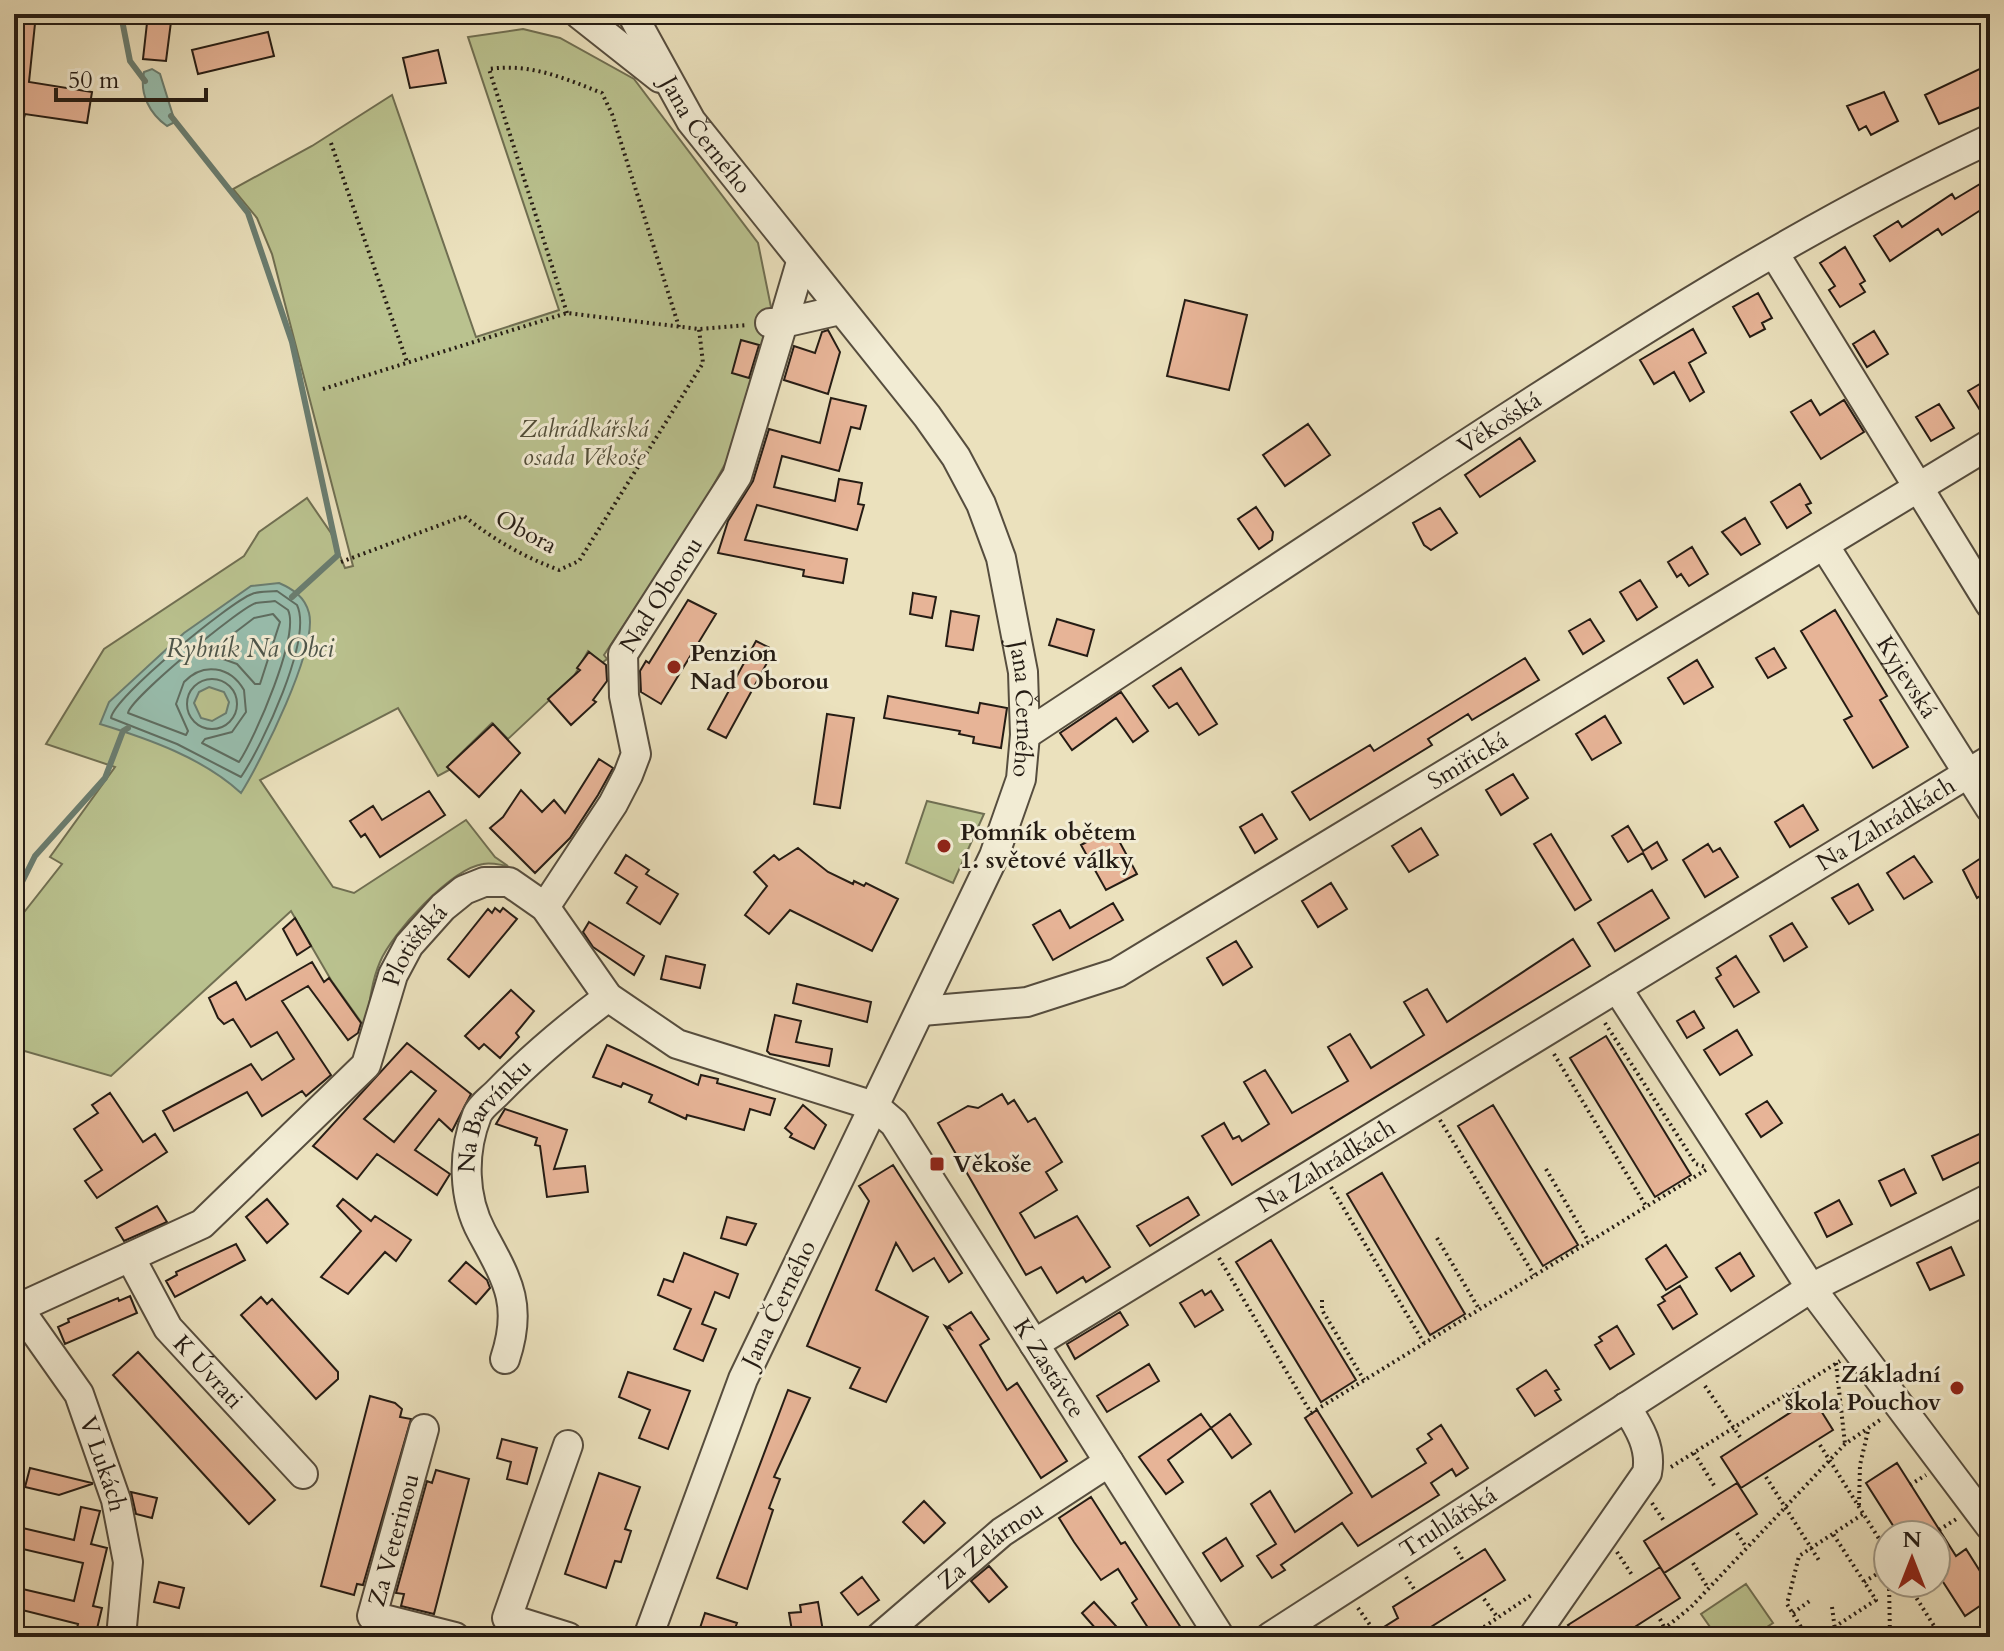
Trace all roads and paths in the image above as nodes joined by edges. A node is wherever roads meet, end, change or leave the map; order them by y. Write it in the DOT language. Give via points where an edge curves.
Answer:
graph roads {
  1 [pos="579,14"];
  2 [pos="632,14"];
  3 [pos="669,85"];
  4 [pos="1990,139"];
  5 [pos="331,143"];
  6 [pos="1774,253"];
  7 [pos="801,262"];
  8 [pos="840,310"];
  9 [pos="567,313"];
  10 [pos="776,323"];
  11 [pos="679,327"];
  12 [pos="699,329"];
  13 [pos="407,362"];
  14 [pos="323,389"];
  15 [pos="1990,444"];
  16 [pos="1919,487"];
  17 [pos="1824,545"];
  18 [pos="341,562"];
  19 [pos="1990,604"];
  20 [pos="1025,735"];
  21 [pos="1979,767"];
  22 [pos="1990,808"];
  23 [pos="545,907"];
  24 [pos="1617,988"];
  25 [pos="608,997"];
  26 [pos="922,1011"];
  27 [pos="1598,1020"];
  28 [pos="1551,1048"];
  29 [pos="874,1106"];
  30 [pos="1437,1115"];
  31 [pos="1707,1168"];
  32 [pos="1546,1169"];
  33 [pos="1716,1169"];
  34 [pos="1327,1179"];
  35 [pos="1990,1198"];
  36 [pos="1646,1206"];
  37 [pos="1437,1238"];
  38 [pos="1589,1242"];
  39 [pos="1212,1247"];
  40 [pos="130,1257"];
  41 [pos="1534,1275"];
  42 [pos="1811,1288"];
  43 [pos="1322,1300"];
  44 [pos="1479,1309"];
  45 [pos="17,1310"];
  46 [pos="1424,1343"];
  47 [pos="1034,1344"];
  48 [pos="505,1359"];
  49 [pos="1842,1360"];
  50 [pos="1836,1363"];
  51 [pos="1364,1380"];
  52 [pos="1794,1391"];
  53 [pos="1692,1394"];
  54 [pos="1800,1400"];
  55 [pos="1626,1407"];
  56 [pos="1885,1417"];
  57 [pos="1735,1428"];
  58 [pos="1868,1428"];
  59 [pos="424,1429"];
  60 [pos="1740,1437"];
  61 [pos="1845,1444"];
  62 [pos="568,1445"];
  63 [pos="1820,1445"];
  64 [pos="1694,1453"];
  65 [pos="1831,1459"];
  66 [pos="1109,1462"];
  67 [pos="1931,1471"];
  68 [pos="303,1474"];
  69 [pos="1766,1477"];
  70 [pos="1910,1485"];
  71 [pos="1715,1487"];
  72 [pos="1637,1488"];
  73 [pos="1785,1506"];
  74 [pos="1859,1507"];
  75 [pos="1863,1514"];
  76 [pos="1964,1515"];
  77 [pos="1952,1522"];
  78 [pos="1990,1526"];
  79 [pos="1872,1528"];
  80 [pos="1737,1533"];
  81 [pos="1833,1534"];
  82 [pos="1609,1540"];
  83 [pos="1455,1547"];
  84 [pos="1746,1547"];
  85 [pos="1811,1548"];
  86 [pos="1464,1562"];
  87 [pos="1820,1562"];
  88 [pos="1693,1563"];
  89 [pos="1990,1565"];
  90 [pos="1855,1567"];
  91 [pos="1983,1569"];
  92 [pos="1848,1572"];
  93 [pos="1632,1575"];
  94 [pos="1406,1577"];
  95 [pos="1872,1577"];
  96 [pos="1864,1582"];
  97 [pos="1708,1588"];
  98 [pos="1416,1592"];
  99 [pos="1552,1597"];
  100 [pos="1484,1599"];
  101 [pos="1889,1599"];
  102 [pos="1917,1599"];
  103 [pos="1811,1600"];
  104 [pos="1832,1607"];
  105 [pos="1358,1608"];
  106 [pos="1793,1613"];
  107 [pos="1498,1618"];
  108 [pos="1660,1619"];
  109 [pos="1370,1625"];
  110 [pos="1835,1626"];
  111 [pos="1438,1629"];
  112 [pos="1665,1629"];
  113 [pos="1472,1636"];
  114 [pos="121,1637"];
  115 [pos="455,1637"];
  116 [pos="568,1637"];
  117 [pos="648,1637"];
  118 [pos="880,1637"];
  119 [pos="1220,1637"];
  120 [pos="1270,1637"];
  121 [pos="1443,1637"];
  122 [pos="1533,1637"];
  123 [pos="1654,1637"];
  124 [pos="1807,1637"];
  125 [pos="1819,1637"];
  126 [pos="1836,1637"];
  127 [pos="1890,1637"];
  128 [pos="1941,1637"];
  1 -- 3 [label="street"];
  2 -- 3 [label="street, Jana Černého"];
  3 -- 7 [label="street, Jana Černého"];
  4 -- 6 [label="street, Věkošská"];
  5 -- 13 [label="path"];
  6 -- 16 [label="street"];
  6 -- 20 [label="street, Věkošská" via="1573,374"];
  7 -- 8 [label="street, Jana Černého"];
  7 -- 10 [label="street, Nad Oborou"];
  8 -- 10 [label="street"];
  8 -- 20 [label="street, Jana Černého" via="927,416 981,504 1014,611"];
  9 -- 11 [label="path"];
  9 -- 11 [label="path" via="489,69 515,65 602,93"];
  9 -- 13 [label="path"];
  10 -- 12 [label="path"];
  10 -- 23 [label="street, Nad Oborou" via="737,476 623,654 624,696 636,754 628,775"];
  11 -- 12 [label="path"];
  12 -- 18 [label="path, Obora" via="703,363 579,561 559,570 528,558 464,516"];
  13 -- 14 [label="path"];
  15 -- 16 [label="street, Smiřická"];
  16 -- 17 [label="street, Smiřická"];
  16 -- 19 [label="street"];
  17 -- 21 [label="street, Kyjevská"];
  17 -- 26 [label="street, Smiřická" via="1117,973 1027,1002"];
  20 -- 26 [label="street, Jana Černého" via="1021,779 1005,829"];
  21 -- 22 [label="street, Kyjevská"];
  21 -- 24 [label="street, Na Zahrádkách"];
  23 -- 25 [label="street, Plotišťská"];
  23 -- 40 [label="street, Plotišťská" via="509,882 484,882 443,907 409,945 393,975 366,1065 202,1224"];
  24 -- 42 [label="street"];
  24 -- 47 [label="street, Na Zahrádkách"];
  25 -- 29 [label="street, Plotišťská" via="677,1044"];
  25 -- 48 [label="street, Na Barvínku" via="540,1048 477,1113 465,1181 513,1307 515,1329"];
  26 -- 29 [label="street, Jana Černého"];
  27 -- 31 [label="path" via="1606,1024 1696,1164"];
  28 -- 36 [label="path"];
  29 -- 47 [label="street, K Zastávce" via="894,1123"];
  29 -- 117 [label="street, Jana Černého" via="743,1379"];
  30 -- 41 [label="path"];
  31 -- 33 [label="path"];
  31 -- 36 [label="path"];
  32 -- 38 [label="path"];
  34 -- 46 [label="path"];
  35 -- 42 [label="street, Truhlářská"];
  36 -- 38 [label="path"];
  37 -- 44 [label="path"];
  38 -- 41 [label="path"];
  39 -- 51 [label="path" via="1311,1413"];
  40 -- 45 [label="street, Plotišťská"];
  40 -- 68 [label="street, K Úvrati" via="168,1328"];
  41 -- 44 [label="path"];
  42 -- 55 [label="street, Truhlářská"];
  42 -- 78 [label="street"];
  43 -- 51 [label="path" via="1322,1310"];
  44 -- 46 [label="path"];
  45 -- 114 [label="street, V Lukách" via="79,1394 116,1500 128,1562"];
  46 -- 51 [label="path"];
  47 -- 66 [label="street, K Zastávce"];
  49 -- 50 [label="path"];
  50 -- 52 [label="path"];
  50 -- 61 [label="path"];
  52 -- 54 [label="path"];
  52 -- 57 [label="path"];
  53 -- 57 [label="path" via="1705,1386"];
  55 -- 72 [label="street" via="1644,1439 1649,1463"];
  55 -- 120 [label="street, Truhlářská"];
  56 -- 58 [label="path"];
  57 -- 60 [label="path"];
  57 -- 64 [label="path"];
  58 -- 61 [label="path"];
  58 -- 74 [label="path"];
  59 -- 115 [label="street, Za Veterinou" via="372,1616"];
  61 -- 65 [label="path"];
  62 -- 116 [label="street" via="507,1618"];
  63 -- 65 [label="path"];
  64 -- 71 [label="path"];
  64 -- 72 [label="path"];
  65 -- 73 [label="path"];
  65 -- 74 [label="path"];
  66 -- 118 [label="street, Za Zelárnou" via="1002,1532"];
  66 -- 119 [label="street, K Zastávce"];
  67 -- 70 [label="path"];
  69 -- 73 [label="path"];
  72 -- 99 [label="street"];
  73 -- 84 [label="path"];
  73 -- 85 [label="path"];
  74 -- 75 [label="path"];
  75 -- 79 [label="path"];
  75 -- 81 [label="path"];
  76 -- 77 [label="path"];
  80 -- 84 [label="path"];
  81 -- 85 [label="path"];
  81 -- 90 [label="path"];
  82 -- 93 [label="path"];
  83 -- 86 [label="path"];
  84 -- 97 [label="path"];
  85 -- 87 [label="path"];
  85 -- 106 [label="path" via="1799,1556 1787,1604"];
  88 -- 97 [label="path"];
  89 -- 91 [label="path"];
  90 -- 92 [label="path"];
  90 -- 96 [label="path"];
  94 -- 98 [label="path"];
  95 -- 96 [label="path"];
  96 -- 110 [label="path" via="1876,1600"];
  97 -- 112 [label="path"];
  99 -- 107 [label="path" via="1533,1594"];
  99 -- 122 [label="street"];
  100 -- 107 [label="path"];
  101 -- 127 [label="path"];
  102 -- 128 [label="path"];
  103 -- 106 [label="path"];
  104 -- 110 [label="path"];
  105 -- 109 [label="path"];
  106 -- 124 [label="path"];
  107 -- 113 [label="path"];
  108 -- 112 [label="path"];
  110 -- 125 [label="path"];
  110 -- 126 [label="path"];
  111 -- 121 [label="path"];
  112 -- 123 [label="path"];
}
